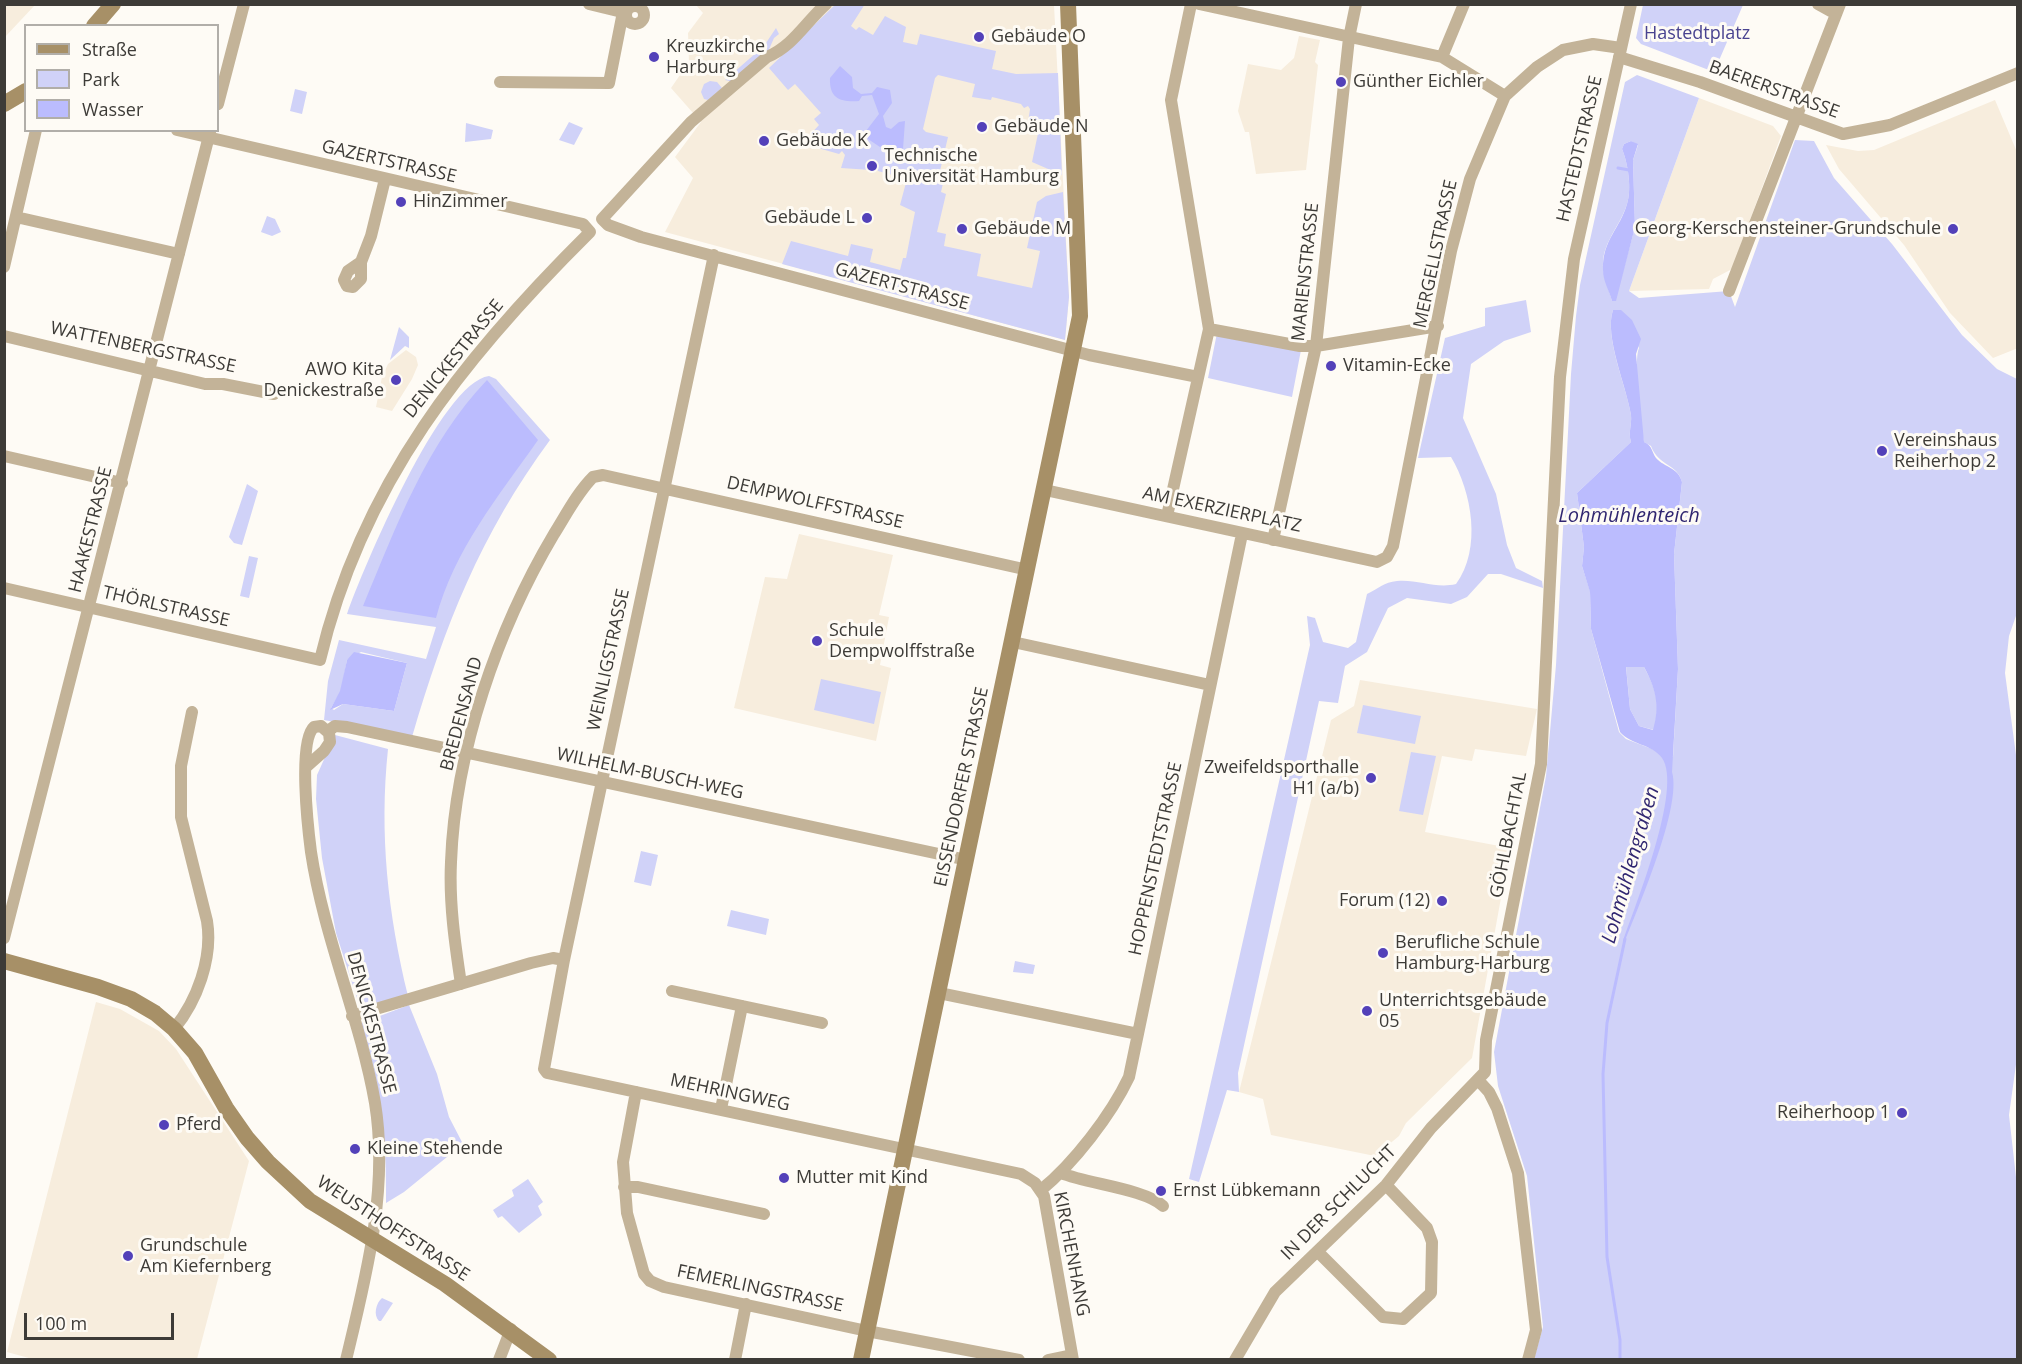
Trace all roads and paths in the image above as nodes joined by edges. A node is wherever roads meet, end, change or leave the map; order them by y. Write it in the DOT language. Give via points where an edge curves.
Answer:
graph roads {
  1 [pos="113,4"];
  2 [pos="244,4"];
  3 [pos="589,4"];
  4 [pos="826,4"];
  5 [pos="1068,4"];
  6 [pos="1191,4"];
  7 [pos="1199,4"];
  8 [pos="1356,4"];
  9 [pos="1464,4"];
  10 [pos="1631,4"];
  11 [pos="1818,4"];
  12 [pos="1838,9"];
  13 [pos="96,24"];
  14 [pos="1349,38"];
  15 [pos="1620,52"];
  16 [pos="1442,57"];
  17 [pos="2018,73"];
  18 [pos="500,82"];
  19 [pos="1505,96"];
  20 [pos="219,100"];
  21 [pos="1798,119"];
  22 [pos="36,132"];
  23 [pos="193,132"];
  24 [pos="209,134"];
  25 [pos="385,179"];
  26 [pos="16,217"];
  27 [pos="590,231"];
  28 [pos="179,254"];
  29 [pos="714,255"];
  30 [pos="361,262"];
  31 [pos="4,267"];
  32 [pos="1729,291"];
  33 [pos="1568,302"];
  34 [pos="1438,326"];
  35 [pos="1209,329"];
  36 [pos="4,336"];
  37 [pos="1316,346"];
  38 [pos="1075,349"];
  39 [pos="150,371"];
  40 [pos="1197,377"];
  41 [pos="274,394"];
  42 [pos="4,456"];
  43 [pos="592,477"];
  44 [pos="122,483"];
  45 [pos="664,488"];
  46 [pos="1045,490"];
  47 [pos="1167,516"];
  48 [pos="1242,534"];
  49 [pos="1273,540"];
  50 [pos="1389,555"];
  51 [pos="1028,570"];
  52 [pos="4,588"];
  53 [pos="91,608"];
  54 [pos="1013,642"];
  55 [pos="320,660"];
  56 [pos="1210,685"];
  57 [pos="192,712"];
  58 [pos="327,731"];
  59 [pos="467,755"];
  60 [pos="306,767"];
  61 [pos="602,781"];
  62 [pos="967,860"];
  63 [pos="4,938"];
  64 [pos="564,960"];
  65 [pos="4,961"];
  66 [pos="461,984"];
  67 [pos="672,991"];
  68 [pos="939,993"];
  69 [pos="742,1006"];
  70 [pos="352,1016"];
  71 [pos="822,1023"];
  72 [pos="174,1029"];
  73 [pos="1138,1034"];
  74 [pos="547,1073"];
  75 [pos="1479,1081"];
  76 [pos="636,1092"];
  77 [pos="721,1109"];
  78 [pos="907,1148"];
  79 [pos="1061,1173"];
  80 [pos="1386,1185"];
  81 [pos="624,1187"];
  82 [pos="1041,1190"];
  83 [pos="1163,1206"];
  84 [pos="764,1214"];
  85 [pos="372,1240"];
  86 [pos="1318,1252"];
  87 [pos="745,1308"];
  88 [pos="511,1329"];
  89 [pos="867,1331"];
  90 [pos="985,1357"];
  91 [pos="1072,1357"];
  92 [pos="346,1359"];
  93 [pos="499,1359"];
  94 [pos="549,1359"];
  95 [pos="735,1359"];
  96 [pos="861,1359"];
  97 [pos="1019,1359"];
  98 [pos="1048,1359"];
  99 [pos="1235,1359"];
  100 [pos="1528,1359"];
  1 -- 13 [label="main road"];
  2 -- 20 [label="street"];
  3 -- 18 [label="street" via="625,12 609,83"];
  4 -- 29 [label="street, GAZERTSTRASSE" via="806,22 798,36 767,57 691,122 602,219 641,237"];
  5 -- 38 [label="main road, EISSENDORFER STRASSE" via="1081,294"];
  6 -- 35 [label="street" via="1171,100"];
  7 -- 14 [label="street"];
  8 -- 14 [label="street, MARIENSTRASSE"];
  9 -- 16 [label="street"];
  10 -- 15 [label="street, HASTEDTSTRASSE"];
  11 -- 12 [label="street"];
  12 -- 21 [label="street"];
  14 -- 16 [label="street"];
  14 -- 37 [label="street, MARIENSTRASSE"];
  15 -- 19 [label="street, MERGELLSTRASSE" via="1593,44 1563,50 1537,66"];
  15 -- 21 [label="street, BAERERSTRASSE"];
  15 -- 33 [label="street, HASTEDTSTRASSE"];
  16 -- 19 [label="street"];
  17 -- 21 [label="street, BAERERSTRASSE" via="1890,126 1843,134"];
  19 -- 34 [label="street, MERGELLSTRASSE" via="1470,179 1451,251"];
  21 -- 32 [label="street"];
  22 -- 26 [label="street"];
  23 -- 24 [label="street, GAZERTSTRASSE"];
  24 -- 25 [label="street, GAZERTSTRASSE"];
  24 -- 28 [label="street, HAAKESTRASSE"];
  25 -- 27 [label="street, GAZERTSTRASSE" via="583,224"];
  25 -- 30 [label="street"];
  26 -- 28 [label="street"];
  26 -- 31 [label="street"];
  27 -- 55 [label="street, DENICKESTRASSE" via="474,360 419,430 378,498 356,545"];
  28 -- 39 [label="street, HAAKESTRASSE"];
  29 -- 38 [label="street, GAZERTSTRASSE"];
  29 -- 45 [label="street, WEINLIGSTRASSE"];
  33 -- 75 [label="street, GÖHLBACHTAL" via="1560,377 1541,764 1486,1040 1486,1069"];
  34 -- 37 [label="street"];
  34 -- 50 [label="street, MERGELLSTRASSE"];
  35 -- 37 [label="street"];
  35 -- 40 [label="street"];
  36 -- 39 [label="street, WATTENBERGSTRASSE"];
  37 -- 49 [label="street, MARIENSTRASSE"];
  38 -- 40 [label="street, GAZERTSTRASSE"];
  38 -- 46 [label="main road, EISSENDORFER STRASSE"];
  39 -- 41 [label="street, WATTENBERGSTRASSE"];
  39 -- 44 [label="street, HAAKESTRASSE"];
  40 -- 47 [label="street"];
  42 -- 44 [label="street"];
  43 -- 45 [label="street, DEMPWOLFFSTRASSE" via="603,475"];
  43 -- 59 [label="street, BREDENSAND" via="539,560 510,618 487,681"];
  44 -- 53 [label="street, HAAKESTRASSE"];
  45 -- 51 [label="street, DEMPWOLFFSTRASSE"];
  45 -- 61 [label="street, WEINLIGSTRASSE"];
  46 -- 47 [label="street, AM EXERZIERPLATZ"];
  46 -- 51 [label="main road, EISSENDORFER STRASSE"];
  47 -- 48 [label="street, AM EXERZIERPLATZ"];
  48 -- 49 [label="street, AM EXERZIERPLATZ"];
  48 -- 56 [label="street, HOPPENSTEDTSTRASSE"];
  49 -- 50 [label="street, AM EXERZIERPLATZ" via="1377,561"];
  51 -- 54 [label="main road, EISSENDORFER STRASSE"];
  52 -- 53 [label="street, THÖRLSTRASSE"];
  53 -- 55 [label="street, THÖRLSTRASSE"];
  53 -- 63 [label="street, HAAKESTRASSE"];
  54 -- 56 [label="street"];
  54 -- 62 [label="main road, EISSENDORFER STRASSE"];
  56 -- 73 [label="street, HOPPENSTEDTSTRASSE"];
  57 -- 72 [label="street" via="181,766 181,818 208,939 199,985"];
  58 -- 59 [label="street, WILHELM-BUSCH-WEG" via="335,726 347,727"];
  58 -- 60 [label="street" via="331,740 328,747"];
  58 -- 60 [label="street, DENICKESTRASSE" via="316,726 308,734"];
  59 -- 61 [label="street, WILHELM-BUSCH-WEG"];
  59 -- 66 [label="street, BREDENSAND" via="451,862 452,911"];
  60 -- 70 [label="street, DENICKESTRASSE" via="307,817 317,890"];
  61 -- 62 [label="street, WILHELM-BUSCH-WEG"];
  61 -- 64 [label="street, WEINLIGSTRASSE"];
  62 -- 68 [label="main road, EISSENDORFER STRASSE"];
  64 -- 66 [label="street" via="531,963"];
  64 -- 74 [label="street, WEINLIGSTRASSE" via="543,1064"];
  65 -- 72 [label="main road, WEUSTHOFFSTRASSE" via="114,992 144,1006"];
  66 -- 70 [label="street"];
  67 -- 69 [label="street"];
  68 -- 73 [label="street"];
  68 -- 78 [label="main road, EISSENDORFER STRASSE"];
  69 -- 71 [label="street"];
  69 -- 77 [label="street"];
  70 -- 85 [label="street, DENICKESTRASSE" via="372,1092 379,1143"];
  72 -- 85 [label="main road, WEUSTHOFFSTRASSE" via="195,1053 226,1108 268,1162 310,1201"];
  73 -- 79 [label="street, HOPPENSTEDTSTRASSE" via="1129,1077 1121,1093"];
  74 -- 76 [label="street, MEHRINGWEG"];
  75 -- 80 [label="street, IN DER SCHLUCHT" via="1431,1128"];
  75 -- 100 [label="street" via="1501,1118 1518,1173 1536,1330"];
  76 -- 77 [label="street, MEHRINGWEG"];
  76 -- 81 [label="street, FEMERLINGSTRASSE" via="624,1151"];
  77 -- 78 [label="street, MEHRINGWEG"];
  78 -- 82 [label="street, KIRCHENHANG" via="1012,1170"];
  78 -- 89 [label="main road, EISSENDORFER STRASSE"];
  79 -- 82 [label="street, HOPPENSTEDTSTRASSE"];
  79 -- 83 [label="street" via="1148,1196"];
  80 -- 86 [label="street, IN DER SCHLUCHT"];
  80 -- 86 [label="street" via="1427,1228 1432,1242 1431,1293 1403,1319 1383,1317"];
  81 -- 84 [label="street"];
  81 -- 87 [label="street, FEMERLINGSTRASSE" via="636,1250 650,1281"];
  82 -- 91 [label="street, KIRCHENHANG"];
  85 -- 88 [label="main road, WEUSTHOFFSTRASSE"];
  85 -- 92 [label="street, DENICKESTRASSE"];
  86 -- 99 [label="street, IN DER SCHLUCHT" via="1271,1298"];
  87 -- 89 [label="street, FEMERLINGSTRASSE"];
  87 -- 95 [label="street"];
  88 -- 93 [label="street"];
  88 -- 94 [label="main road, WEUSTHOFFSTRASSE"];
  89 -- 90 [label="street, FEMERLINGSTRASSE"];
  89 -- 96 [label="main road, EISSENDORFER STRASSE"];
  90 -- 97 [label="street, FEMERLINGSTRASSE"];
  91 -- 98 [label="street"];
}
